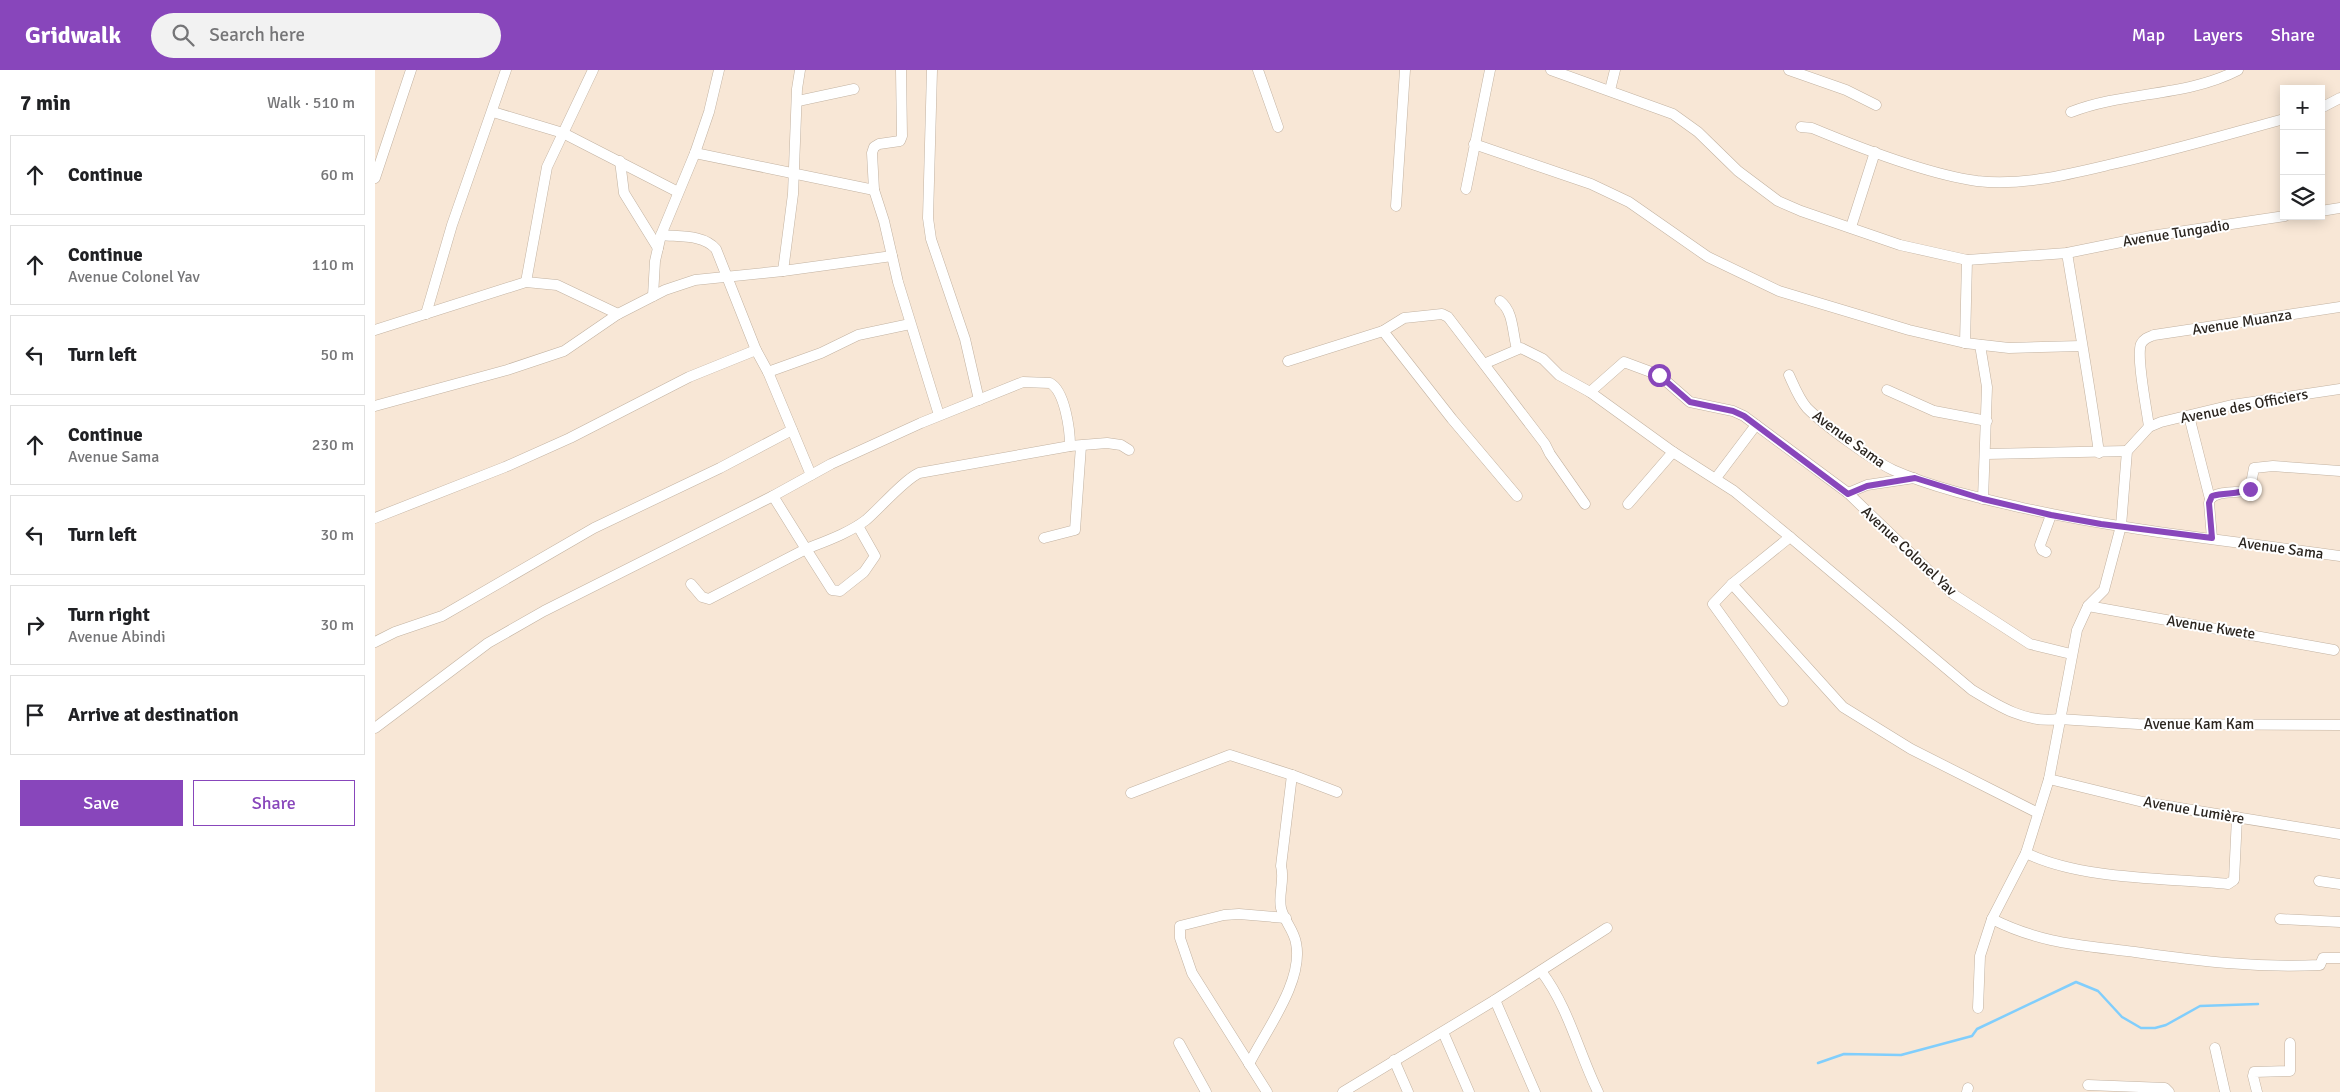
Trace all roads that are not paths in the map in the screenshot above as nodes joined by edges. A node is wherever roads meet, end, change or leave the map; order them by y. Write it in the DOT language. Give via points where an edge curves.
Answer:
graph roads {
  1 [pos="411,70"];
  2 [pos="506,70"];
  3 [pos="593,70"];
  4 [pos="719,70"];
  5 [pos="800,70"];
  6 [pos="901,70"];
  7 [pos="932,70"];
  8 [pos="1258,70"];
  9 [pos="1405,70"];
  10 [pos="1490,70"];
  11 [pos="1551,70"];
  12 [pos="1615,70"];
  13 [pos="1789,70"];
  14 [pos="2238,70"];
  15 [pos="855,89"];
  16 [pos="1610,90"];
  17 [pos="2340,98"];
  18 [pos="798,102"];
  19 [pos="1876,104"];
  20 [pos="2325,106"];
  21 [pos="493,112"];
  22 [pos="2071,112"];
  23 [pos="2280,120"];
  24 [pos="1278,127"];
  25 [pos="1801,127"];
  26 [pos="563,133"];
  27 [pos="1474,144"];
  28 [pos="1875,152"];
  29 [pos="695,153"];
  30 [pos="620,161"];
  31 [pos="794,173"];
  32 [pos="375,178"];
  33 [pos="874,190"];
  34 [pos="1465,190"];
  35 [pos="678,192"];
  36 [pos="1396,206"];
  37 [pos="2340,208"];
  38 [pos="2325,210"];
  39 [pos="2280,217"];
  40 [pos="1851,227"];
  41 [pos="661,235"];
  42 [pos="658,248"];
  43 [pos="2067,253"];
  44 [pos="892,256"];
  45 [pos="1967,260"];
  46 [pos="783,271"];
  47 [pos="728,276"];
  48 [pos="526,282"];
  49 [pos="653,296"];
  50 [pos="1500,301"];
  51 [pos="2340,307"];
  52 [pos="426,314"];
  53 [pos="618,314"];
  54 [pos="910,324"];
  55 [pos="378,327"];
  56 [pos="1383,331"];
  57 [pos="1965,343"];
  58 [pos="1980,345"];
  59 [pos="2081,346"];
  60 [pos="1517,349"];
  61 [pos="756,350"];
  62 [pos="1289,361"];
  63 [pos="1485,363"];
  64 [pos="768,372"];
  65 [pos="1789,375"];
  66 [pos="2340,389"];
  67 [pos="1887,390"];
  68 [pos="1590,392"];
  69 [pos="979,400"];
  70 [pos="375,406"];
  71 [pos="939,416"];
  72 [pos="2189,416"];
  73 [pos="1987,421"];
  74 [pos="1756,424"];
  75 [pos="2149,427"];
  76 [pos="792,430"];
  77 [pos="1075,446"];
  78 [pos="1129,450"];
  79 [pos="2127,451"];
  80 [pos="1673,452"];
  81 [pos="2099,453"];
  82 [pos="1986,454"];
  83 [pos="2340,471"];
  84 [pos="811,475"];
  85 [pos="1716,478"];
  86 [pos="1915,478"];
  87 [pos="1848,494"];
  88 [pos="773,496"];
  89 [pos="1517,496"];
  90 [pos="1983,499"];
  91 [pos="2210,499"];
  92 [pos="1585,504"];
  93 [pos="1629,504"];
  94 [pos="2051,515"];
  95 [pos="375,518"];
  96 [pos="858,526"];
  97 [pos="2121,526"];
  98 [pos="1790,537"];
  99 [pos="1044,538"];
  100 [pos="2212,538"];
  101 [pos="806,549"];
  102 [pos="2046,552"];
  103 [pos="2340,556"];
  104 [pos="691,584"];
  105 [pos="1732,584"];
  106 [pos="2088,606"];
  107 [pos="375,642"];
  108 [pos="2334,650"];
  109 [pos="2071,654"];
  110 [pos="1783,701"];
  111 [pos="2059,719"];
  112 [pos="2340,724"];
  113 [pos="375,728"];
  114 [pos="1292,775"];
  115 [pos="2049,779"];
  116 [pos="1337,792"];
  117 [pos="1131,793"];
  118 [pos="2038,813"];
  119 [pos="2237,817"];
  120 [pos="2340,834"];
  121 [pos="2026,853"];
  122 [pos="2319,881"];
  123 [pos="2340,884"];
  124 [pos="1286,918"];
  125 [pos="1992,919"];
  126 [pos="2280,920"];
  127 [pos="2340,922"];
  128 [pos="1607,928"];
  129 [pos="2340,958"];
  130 [pos="1541,971"];
  131 [pos="1495,1000"];
  132 [pos="1978,1008"];
  133 [pos="1443,1032"];
  134 [pos="1179,1043"];
  135 [pos="2290,1044"];
  136 [pos="2215,1048"];
  137 [pos="1394,1060"];
  138 [pos="1249,1064"];
  139 [pos="2088,1085"];
  140 [pos="1206,1092"];
  141 [pos="1267,1092"];
  142 [pos="1343,1092"];
  143 [pos="1408,1092"];
  144 [pos="1469,1092"];
  145 [pos="1535,1092"];
  146 [pos="1599,1092"];
  147 [pos="2169,1092"];
  148 [pos="2225,1092"];
  149 [pos="2257,1092"];
  1 -- 32 [label="street"];
  2 -- 21 [label="street"];
  3 -- 26 [label="street"];
  4 -- 29 [label="street"];
  5 -- 18 [label="street"];
  6 -- 33 [label="street" via="902,136 900,140 874,147"];
  7 -- 69 [label="street" via="928,218 931,239 965,339"];
  8 -- 24 [label="street"];
  9 -- 36 [label="street"];
  10 -- 27 [label="street"];
  11 -- 16 [label="street, Avenue Tungadio"];
  12 -- 16 [label="street"];
  13 -- 19 [label="street"];
  14 -- 22 [label="street" via="2194,87 2104,101"];
  15 -- 18 [label="street"];
  16 -- 40 [label="street, Avenue Tungadio" via="1684,121 1738,171 1778,201"];
  17 -- 20 [label="street"];
  18 -- 31 [label="street"];
  21 -- 26 [label="street"];
  21 -- 52 [label="street" via="452,225"];
  23 -- 28 [label="street" via="2054,178 1978,181 1941,174"];
  25 -- 28 [label="street"];
  26 -- 30 [label="street"];
  26 -- 48 [label="street" via="547,167"];
  27 -- 34 [label="street"];
  27 -- 57 [label="street" via="1591,184 1629,202 1708,257 1779,291 1909,330"];
  28 -- 40 [label="street"];
  29 -- 31 [label="street"];
  29 -- 35 [label="street"];
  30 -- 35 [label="street"];
  30 -- 42 [label="street" via="624,193"];
  31 -- 33 [label="street"];
  31 -- 46 [label="street"];
  33 -- 44 [label="street"];
  35 -- 41 [label="street"];
  37 -- 38 [label="street"];
  39 -- 43 [label="street, Avenue Tungadio" via="2151,236"];
  40 -- 45 [label="street, Avenue Tungadio" via="1900,245"];
  41 -- 42 [label="street"];
  41 -- 47 [label="street" via="702,239 711,243"];
  42 -- 49 [label="street"];
  43 -- 45 [label="street, Avenue Tungadio"];
  43 -- 59 [label="street"];
  44 -- 46 [label="street"];
  44 -- 54 [label="street"];
  45 -- 57 [label="street"];
  46 -- 47 [label="street"];
  47 -- 49 [label="street" via="695,280"];
  47 -- 61 [label="street"];
  48 -- 52 [label="street"];
  48 -- 53 [label="street" via="557,285"];
  49 -- 53 [label="street"];
  50 -- 60 [label="street" via="1509,314"];
  51 -- 75 [label="street, Avenue Muanza" via="2144,339 2140,346 2140,360"];
  52 -- 55 [label="street"];
  53 -- 70 [label="street" via="564,351"];
  54 -- 64 [label="street" via="858,335 821,353"];
  54 -- 71 [label="street"];
  56 -- 62 [label="street"];
  56 -- 63 [label="street" via="1404,318 1445,315"];
  56 -- 89 [label="street"];
  57 -- 58 [label="street"];
  58 -- 59 [label="street" via="2009,348"];
  58 -- 73 [label="street" via="1987,387"];
  59 -- 81 [label="street"];
  60 -- 63 [label="street"];
  60 -- 68 [label="street, Avenue Kam Kam" via="1523,348 1543,359 1559,375"];
  61 -- 64 [label="street"];
  61 -- 95 [label="street" via="689,377 513,464"];
  63 -- 92 [label="street"];
  64 -- 76 [label="street"];
  65 -- 86 [label="street, Avenue Sama" via="1803,402 1817,416 1891,469"];
  66 -- 72 [label="street, Avenue des Officiers" via="2232,405"];
  67 -- 73 [label="street" via="1934,411"];
  68 -- 74 [label="street, Avenue Colonel Yav" via="1624,362 1659,375 1690,402 1733,411"];
  68 -- 80 [label="street, Avenue Kam Kam"];
  69 -- 71 [label="street"];
  69 -- 77 [label="street" via="1023,382 1050,383 1061,394"];
  71 -- 84 [label="street"];
  72 -- 75 [label="street, Avenue des Officiers"];
  72 -- 91 [label="street"];
  73 -- 82 [label="street"];
  74 -- 85 [label="street"];
  74 -- 87 [label="street, Avenue Colonel Yav"];
  75 -- 79 [label="street"];
  76 -- 84 [label="street"];
  76 -- 107 [label="street" via="594,528 442,616"];
  77 -- 78 [label="street" via="1116,444"];
  77 -- 96 [label="street" via="919,473"];
  77 -- 99 [label="street" via="1075,530"];
  79 -- 81 [label="street"];
  79 -- 97 [label="street"];
  80 -- 85 [label="street, Avenue Kam Kam"];
  80 -- 93 [label="street"];
  81 -- 82 [label="street"];
  82 -- 90 [label="street"];
  83 -- 91 [label="street" via="2273,466 2254,468 2250,489 2221,493"];
  84 -- 88 [label="street"];
  85 -- 98 [label="street, Avenue Kam Kam"];
  86 -- 87 [label="street" via="1867,486"];
  86 -- 90 [label="street, Avenue Sama"];
  87 -- 109 [label="street, Avenue Colonel Yav" via="1953,594 2021,640"];
  88 -- 101 [label="street"];
  88 -- 113 [label="street" via="544,611 488,643"];
  90 -- 94 [label="street, Avenue Sama"];
  91 -- 100 [label="street"];
  94 -- 97 [label="street, Avenue Sama"];
  94 -- 102 [label="street" via="2040,545"];
  96 -- 101 [label="street"];
  96 -- 101 [label="street" via="875,556 864,572 840,591 832,590"];
  97 -- 100 [label="street, Avenue Sama"];
  97 -- 106 [label="street" via="2104,590"];
  98 -- 105 [label="street"];
  98 -- 111 [label="street, Avenue Kam Kam" via="1972,690 2021,715 2040,720"];
  100 -- 103 [label="street, Avenue Sama"];
  101 -- 104 [label="street" via="709,599 702,597"];
  105 -- 110 [label="street" via="1713,604"];
  105 -- 118 [label="street" via="1843,707 1911,749"];
  106 -- 108 [label="street, Avenue Kwete"];
  106 -- 109 [label="street" via="2081,618"];
  109 -- 111 [label="street"];
  111 -- 112 [label="street, Avenue Kam Kam" via="2138,724"];
  111 -- 115 [label="street"];
  114 -- 116 [label="street"];
  114 -- 117 [label="street" via="1227,755"];
  114 -- 124 [label="street" via="1281,866 1280,905"];
  115 -- 118 [label="street"];
  115 -- 119 [label="street, Avenue Lumière" via="2143,802"];
  118 -- 121 [label="street"];
  119 -- 120 [label="street, Avenue Lumière"];
  119 -- 121 [label="street" via="2234,880 2228,884 2069,868"];
  121 -- 125 [label="street"];
  122 -- 123 [label="street"];
  124 -- 138 [label="street" via="1297,946 1295,973"];
  124 -- 138 [label="street" via="1224,915 1180,926 1180,938 1192,973"];
  125 -- 129 [label="street" via="2054,942 2196,962 2278,966 2320,964 2323,958"];
  125 -- 132 [label="street" via="1980,956"];
  126 -- 127 [label="street"];
  128 -- 130 [label="street"];
  130 -- 131 [label="street"];
  130 -- 146 [label="street" via="1567,1012"];
  131 -- 133 [label="street"];
  131 -- 145 [label="street"];
  133 -- 137 [label="street"];
  133 -- 144 [label="street"];
  134 -- 140 [label="street"];
  135 -- 149 [label="street" via="2291,1071 2254,1072"];
  136 -- 148 [label="street"];
  137 -- 142 [label="street"];
  137 -- 143 [label="street"];
  138 -- 141 [label="street"];
  139 -- 147 [label="street" via="2165,1088"];
}
